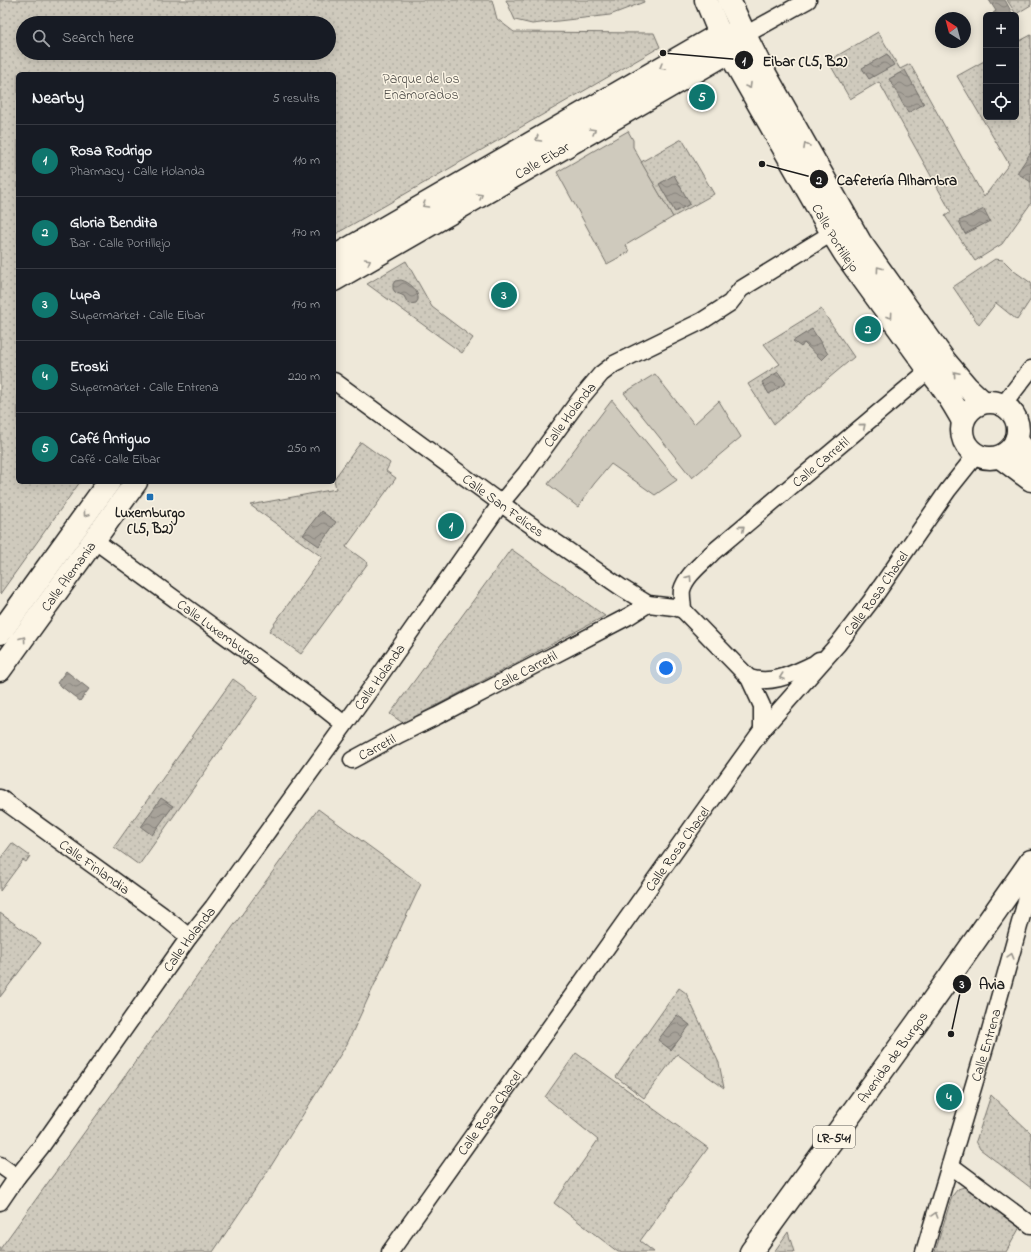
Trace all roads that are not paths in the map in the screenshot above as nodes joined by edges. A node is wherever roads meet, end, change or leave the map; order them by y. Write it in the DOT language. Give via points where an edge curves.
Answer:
graph roads {
  1 [pos="706,0"];
  2 [pos="730,0"];
  3 [pos="808,0"];
  4 [pos="745,35"];
  5 [pos="725,43"];
  6 [pos="832,233"];
  7 [pos="336,256"];
  8 [pos="336,279"];
  9 [pos="1031,369"];
  10 [pos="929,370"];
  11 [pos="336,382"];
  12 [pos="993,404"];
  13 [pos="963,421"];
  14 [pos="1016,440"];
  15 [pos="976,455"];
  16 [pos="1000,456"];
  17 [pos="1031,457"];
  18 [pos="1031,480"];
  19 [pos="108,484"];
  20 [pos="135,484"];
  21 [pos="501,503"];
  22 [pos="94,540"];
  23 [pos="648,604"];
  24 [pos="683,610"];
  25 [pos="0,633"];
  26 [pos="838,644"];
  27 [pos="0,670"];
  28 [pos="749,678"];
  29 [pos="344,724"];
  30 [pos="762,730"];
  31 [pos="400,734"];
  32 [pos="352,760"];
  33 [pos="0,798"];
  34 [pos="1031,861"];
  35 [pos="1031,883"];
  36 [pos="189,937"];
  37 [pos="0,1165"];
  38 [pos="950,1165"];
  39 [pos="17,1177"];
  40 [pos="0,1202"];
  41 [pos="1031,1225"];
  42 [pos="390,1252"];
  43 [pos="751,1252"];
  44 [pos="924,1252"];
  1 -- 5 [label="main road, Calle Portillejo"];
  2 -- 4 [label="main road, Calle Portillejo"];
  3 -- 4 [label="street"];
  4 -- 5 [label="main road"];
  12 -- 4 [label="main road, Calle Portillejo, one-way" via="967,388 860,242"];
  5 -- 6 [label="main road, Calle Portillejo, one-way"];
  5 -- 7 [label="main road, Calle Eibar, one-way"];
  8 -- 5 [label="main road, Calle Eibar, one-way"];
  6 -- 10 [label="main road, Calle Portillejo, one-way"];
  6 -- 21 [label="street, Calle Holanda" via="742,289 730,303 702,321 614,364 580,399"];
  9 -- 12 [label="street"];
  10 -- 13 [label="main road, Calle Portillejo"];
  24 -- 10 [label="street, Calle Carretil, one-way" via="682,591 687,580 712,553"];
  11 -- 21 [label="street, Calle San Felices"];
  12 -- 13 [label="main road" via="971,408"];
  12 -- 14 [label="main road" via="1010,410 1018,430"];
  13 -- 15 [label="main road" via="963,440 968,449"];
  14 -- 16 [label="main road" via="1010,450"];
  14 -- 17 [label="main road"];
  15 -- 16 [label="main road" via="990,459"];
  15 -- 26 [label="street, Calle Rosa Chacel"];
  16 -- 18 [label="main road"];
  19 -- 25 [label="main road, Calle Alemania, one-way"];
  20 -- 22 [label="main road, Calle Alemania"];
  21 -- 23 [label="street, Calle San Felices"];
  21 -- 29 [label="street, Calle Holanda"];
  27 -- 22 [label="main road, Calle Alemania, one-way"];
  22 -- 29 [label="street, Calle Luxemburgo"];
  23 -- 24 [label="street, Calle San Felices" via="674,606"];
  23 -- 31 [label="street, Calle Carretil"];
  24 -- 28 [label="street"];
  26 -- 28 [label="street, one-way" via="814,664 795,673 776,680"];
  26 -- 30 [label="street, Calle Rosa Chacel"];
  28 -- 30 [label="street" via="762,706"];
  29 -- 36 [label="street, Calle Holanda"];
  30 -- 42 [label="street, Calle Rosa Chacel"];
  31 -- 32 [label="street, Carretil"];
  33 -- 36 [label="street, Calle Finlandia"];
  34 -- 43 [label="main road, Avenida de Burgos / LR-541"];
  38 -- 35 [label="street, Calle Entrena, one-way"];
  36 -- 39 [label="street, Calle Holanda"];
  37 -- 39 [label="street"];
  38 -- 41 [label="street"];
  44 -- 38 [label="street, Calle Entrena, one-way"];
  39 -- 40 [label="street, Calle Holanda"];
}
